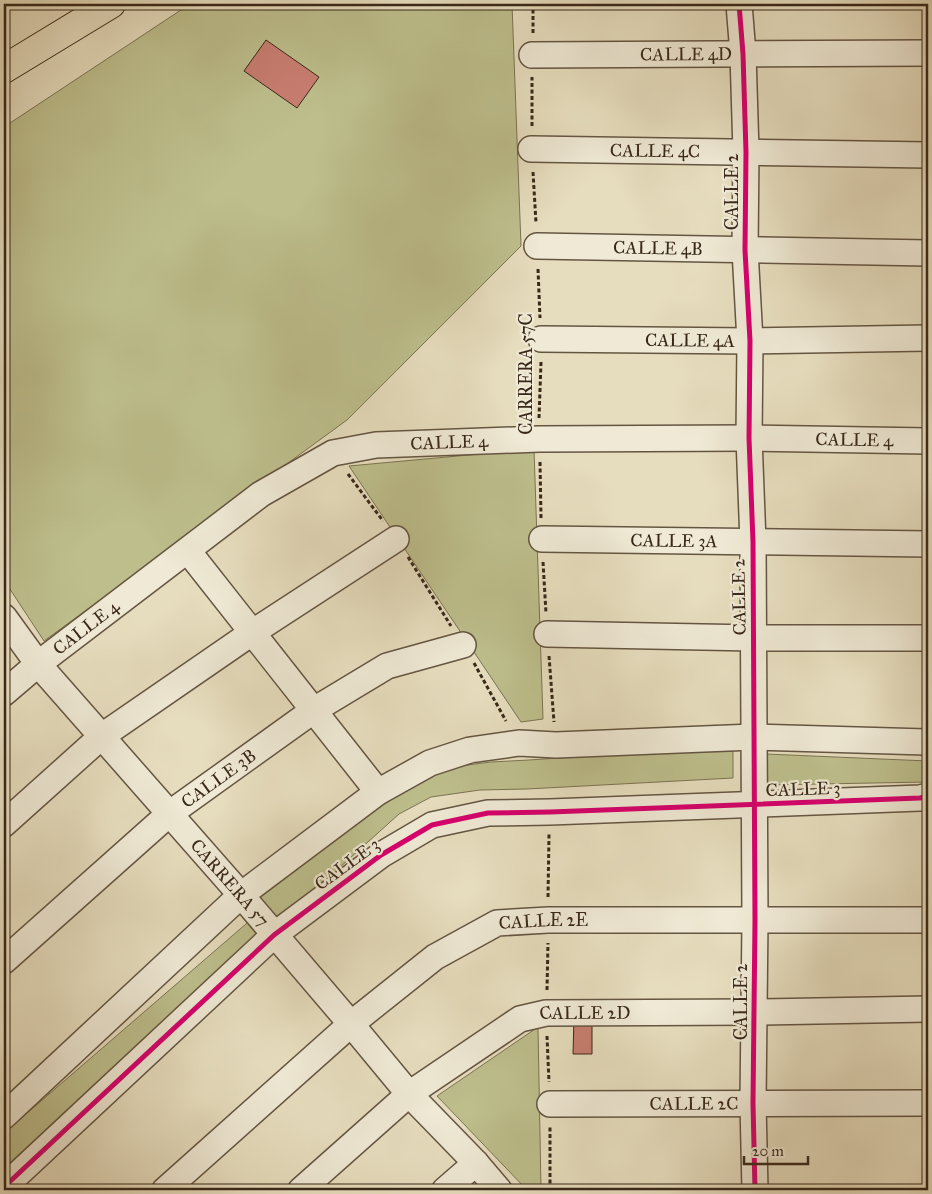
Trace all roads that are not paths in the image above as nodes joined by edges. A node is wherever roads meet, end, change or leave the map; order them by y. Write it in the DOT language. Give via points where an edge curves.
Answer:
graph roads {
  1 [pos="111,4"];
  2 [pos="740,4"];
  3 [pos="928,53"];
  4 [pos="743,54"];
  5 [pos="532,55"];
  6 [pos="4,69"];
  7 [pos="532,149"];
  8 [pos="746,152"];
  9 [pos="928,155"];
  10 [pos="537,246"];
  11 [pos="745,250"];
  12 [pos="928,253"];
  13 [pos="928,338"];
  14 [pos="541,339"];
  15 [pos="750,341"];
  16 [pos="749,438"];
  17 [pos="928,441"];
  18 [pos="396,539"];
  19 [pos="542,539"];
  20 [pos="753,542"];
  21 [pos="928,544"];
  22 [pos="188,551"];
  23 [pos="4,616"];
  24 [pos="253,632"];
  25 [pos="547,634"];
  26 [pos="754,638"];
  27 [pos="928,638"];
  28 [pos="464,645"];
  29 [pos="38,664"];
  30 [pos="4,693"];
  31 [pos="314,710"];
  32 [pos="102,736"];
  33 [pos="753,737"];
  34 [pos="928,744"];
  35 [pos="378,792"];
  36 [pos="928,796"];
  37 [pos="754,804"];
  38 [pos="169,814"];
  39 [pos="4,824"];
  40 [pos="241,895"];
  41 [pos="755,920"];
  42 [pos="928,920"];
  43 [pos="274,935"];
  44 [pos="4,961"];
  45 [pos="928,1009"];
  46 [pos="755,1012"];
  47 [pos="351,1024"];
  48 [pos="409,1094"];
  49 [pos="753,1103"];
  50 [pos="928,1103"];
  51 [pos="550,1104"];
  52 [pos="4,1116"];
  53 [pos="476,1162"];
  54 [pos="4,1187"];
  55 [pos="165,1190"];
  56 [pos="300,1190"];
  57 [pos="445,1190"];
  58 [pos="499,1190"];
  59 [pos="755,1190"];
  1 -- 6 [label="main road"];
  2 -- 4 [label="street, CALLE 2"];
  3 -- 4 [label="street, CALLE 4D"];
  4 -- 5 [label="street, CALLE 4D"];
  4 -- 8 [label="street, CALLE 2"];
  7 -- 8 [label="street, CALLE 4C"];
  8 -- 9 [label="street, CALLE 4C"];
  8 -- 11 [label="street, CALLE 2"];
  10 -- 11 [label="street, CALLE 4B"];
  11 -- 12 [label="street, CALLE 4B"];
  11 -- 15 [label="street, CALLE 2"];
  13 -- 15 [label="street, CALLE 4A"];
  14 -- 15 [label="street, CALLE 4A"];
  15 -- 16 [label="street, CALLE 2"];
  16 -- 17 [label="street, CALLE 4"];
  16 -- 20 [label="street, CALLE 2"];
  16 -- 22 [label="street, CALLE 4" via="539,439 376,445 333,453 261,494"];
  18 -- 24 [label="street"];
  19 -- 20 [label="street, CALLE 3A"];
  20 -- 21 [label="street, CALLE 3A"];
  20 -- 26 [label="street, CALLE 2"];
  22 -- 24 [label="street"];
  22 -- 29 [label="street, CALLE 4"];
  23 -- 29 [label="street, CARRERA 57"];
  24 -- 31 [label="street"];
  24 -- 32 [label="street"];
  25 -- 26 [label="street"];
  26 -- 27 [label="street"];
  26 -- 33 [label="street, CALLE 2"];
  28 -- 31 [label="street, CALLE 3B" via="387,666"];
  29 -- 30 [label="street"];
  29 -- 32 [label="street, CARRERA 57"];
  31 -- 35 [label="street"];
  31 -- 38 [label="street, CALLE 3B"];
  32 -- 38 [label="street, CARRERA 57"];
  32 -- 39 [label="street"];
  33 -- 34 [label="street"];
  33 -- 35 [label="street" via="519,744 470,750 430,764"];
  33 -- 37 [label="street, CALLE 2"];
  35 -- 40 [label="street"];
  36 -- 37 [label="street, CALLE 3"];
  37 -- 41 [label="street, CALLE 2"];
  37 -- 43 [label="street, CALLE 3" via="488,813 432,825 381,855"];
  38 -- 40 [label="street, CARRERA 57"];
  38 -- 44 [label="street, CALLE 3B"];
  40 -- 43 [label="street, CARRERA 57"];
  40 -- 52 [label="street"];
  41 -- 42 [label="street, CALLE 2E"];
  41 -- 46 [label="street, CALLE 2"];
  41 -- 47 [label="street, CALLE 2E" via="548,920 497,924 435,957"];
  43 -- 47 [label="street, CARRERA 57"];
  43 -- 54 [label="street, CALLE 3"];
  45 -- 46 [label="street, CALLE 2D"];
  46 -- 48 [label="street, CALLE 2D" via="546,1013 520,1019"];
  46 -- 49 [label="street, CALLE 2"];
  47 -- 48 [label="street, CARRERA 57"];
  47 -- 55 [label="street, CALLE 2E"];
  48 -- 53 [label="street, CARRERA 57"];
  48 -- 56 [label="street, CALLE 2D"];
  49 -- 50 [label="street, CALLE 2C"];
  49 -- 51 [label="street, CALLE 2C"];
  49 -- 59 [label="street, CALLE 2"];
  53 -- 57 [label="street"];
  53 -- 58 [label="street, CARRERA 57"];
}
